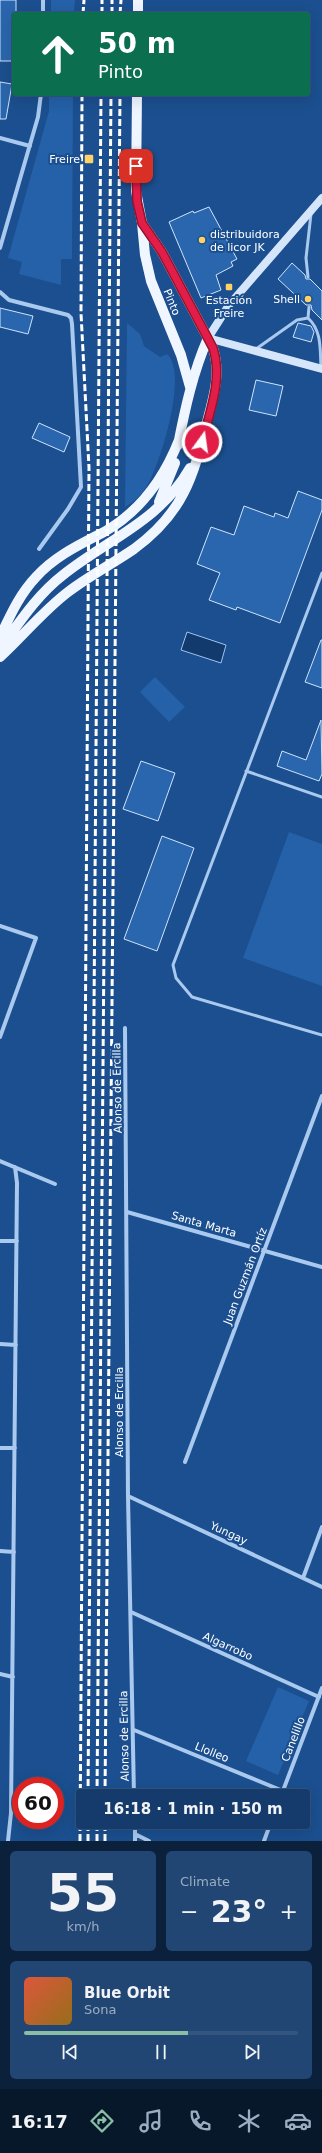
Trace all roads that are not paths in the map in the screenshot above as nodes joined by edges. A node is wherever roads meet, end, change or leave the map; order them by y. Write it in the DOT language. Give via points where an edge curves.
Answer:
graph roads {
  1 [pos="43,0"];
  2 [pos="138,0"];
  3 [pos="43,12"];
  4 [pos="138,12"];
  5 [pos="41,96"];
  6 [pos="137,96"];
  7 [pos="0,138"];
  8 [pos="30,146"];
  9 [pos="322,198"];
  10 [pos="311,211"];
  11 [pos="142,223"];
  12 [pos="0,248"];
  13 [pos="308,277"];
  14 [pos="0,292"];
  15 [pos="309,307"];
  16 [pos="308,318"];
  17 [pos="208,338"];
  18 [pos="253,352"];
  19 [pos="321,369"];
  20 [pos="190,387"];
  21 [pos="179,440"];
  22 [pos="202,442"];
  23 [pos="156,509"];
  24 [pos="39,549"];
  25 [pos="322,573"];
  26 [pos="0,637"];
  27 [pos="0,649"];
  28 [pos="0,657"];
  29 [pos="246,771"];
  30 [pos="322,797"];
  31 [pos="0,926"];
  32 [pos="125,1028"];
  33 [pos="322,1035"];
  34 [pos="0,1037"];
  35 [pos="322,1096"];
  36 [pos="0,1161"];
  37 [pos="15,1167"];
  38 [pos="54,1184"];
  39 [pos="127,1212"];
  40 [pos="0,1241"];
  41 [pos="17,1241"];
  42 [pos="264,1251"];
  43 [pos="322,1267"];
  44 [pos="0,1344"];
  45 [pos="16,1344"];
  46 [pos="0,1448"];
  47 [pos="15,1448"];
  48 [pos="185,1462"];
  49 [pos="128,1496"];
  50 [pos="322,1527"];
  51 [pos="0,1551"];
  52 [pos="14,1552"];
  53 [pos="303,1578"];
  54 [pos="322,1587"];
  55 [pos="131,1612"];
  56 [pos="0,1674"];
  57 [pos="13,1677"];
  58 [pos="322,1688"];
  59 [pos="319,1697"];
  60 [pos="134,1730"];
  61 [pos="134,1789"];
  62 [pos="278,1789"];
  63 [pos="284,1789"];
  64 [pos="135,1829"];
  65 [pos="269,1829"];
  66 [pos="135,1834"];
  67 [pos="8,1841"];
  68 [pos="135,1841"];
  69 [pos="149,1841"];
  70 [pos="264,1841"];
  1 -- 3 [label="street"];
  2 -- 4 [label="main road"];
  5 -- 8 [label="street"];
  6 -- 11 [label="main road, Pinto" via="136,191"];
  7 -- 8 [label="street"];
  8 -- 12 [label="street"];
  9 -- 10 [label="main road"];
  10 -- 13 [label="lane" via="306,258"];
  10 -- 17 [label="main road" via="229,304"];
  11 -- 17 [label="main road, Pinto" via="162,252"];
  11 -- 20 [label="main road, Pinto" via="151,281 181,355"];
  14 -- 24 [label="street" via="9,300 68,315 72,324 81,487"];
  15 -- 16 [label="lane"];
  16 -- 18 [label="lane" via="297,320"];
  16 -- 19 [label="lane" via="316,325"];
  17 -- 18 [label="main road"];
  17 -- 20 [label="main road"];
  17 -- 22 [label="main road, Pinto" via="216,357 217,374"];
  18 -- 19 [label="main road"];
  20 -- 21 [label="main road"];
  21 -- 23 [label="main road" via="174,466"];
  21 -- 26 [label="main road" via="162,477 143,502 118,523 76,546 42,571 19,598"];
  22 -- 23 [label="main road" via="185,475"];
  22 -- 28 [label="main road" via="182,498 165,522 133,550 68,592"];
  23 -- 27 [label="main road" via="126,534 62,576 32,605"];
  25 -- 29 [label="lane"];
  29 -- 30 [label="lane"];
  29 -- 33 [label="lane" via="173,965 176,978 192,996"];
  31 -- 34 [label="street" via="36,938"];
  32 -- 39 [label="street, Alonso de Ercilla"];
  35 -- 42 [label="street, Juan Guzmán Ortíz"];
  36 -- 37 [label="street"];
  37 -- 38 [label="street"];
  37 -- 41 [label="street"];
  39 -- 42 [label="street, Santa Marta"];
  39 -- 49 [label="street, Alonso de Ercilla"];
  40 -- 41 [label="street"];
  41 -- 45 [label="street"];
  42 -- 43 [label="street, Santa Marta"];
  42 -- 48 [label="street, Juan Guzmán Ortíz"];
  44 -- 45 [label="street"];
  45 -- 47 [label="street"];
  46 -- 47 [label="street"];
  47 -- 52 [label="street"];
  49 -- 53 [label="street, Yungay"];
  49 -- 55 [label="street, Alonso de Ercilla"];
  50 -- 53 [label="street"];
  51 -- 52 [label="street"];
  52 -- 57 [label="street"];
  53 -- 54 [label="street, Yungay"];
  55 -- 59 [label="street, Algarrobo"];
  55 -- 60 [label="street, Alonso de Ercilla"];
  56 -- 57 [label="street"];
  57 -- 67 [label="street" via="11,1813"];
  58 -- 59 [label="street, Canelillo"];
  59 -- 63 [label="street, Canelillo"];
  60 -- 61 [label="street, Alonso de Ercilla"];
  60 -- 62 [label="street, Llolleo"];
  64 -- 66 [label="street"];
  65 -- 70 [label="street"];
  66 -- 68 [label="street"];
  66 -- 69 [label="street"];
}
